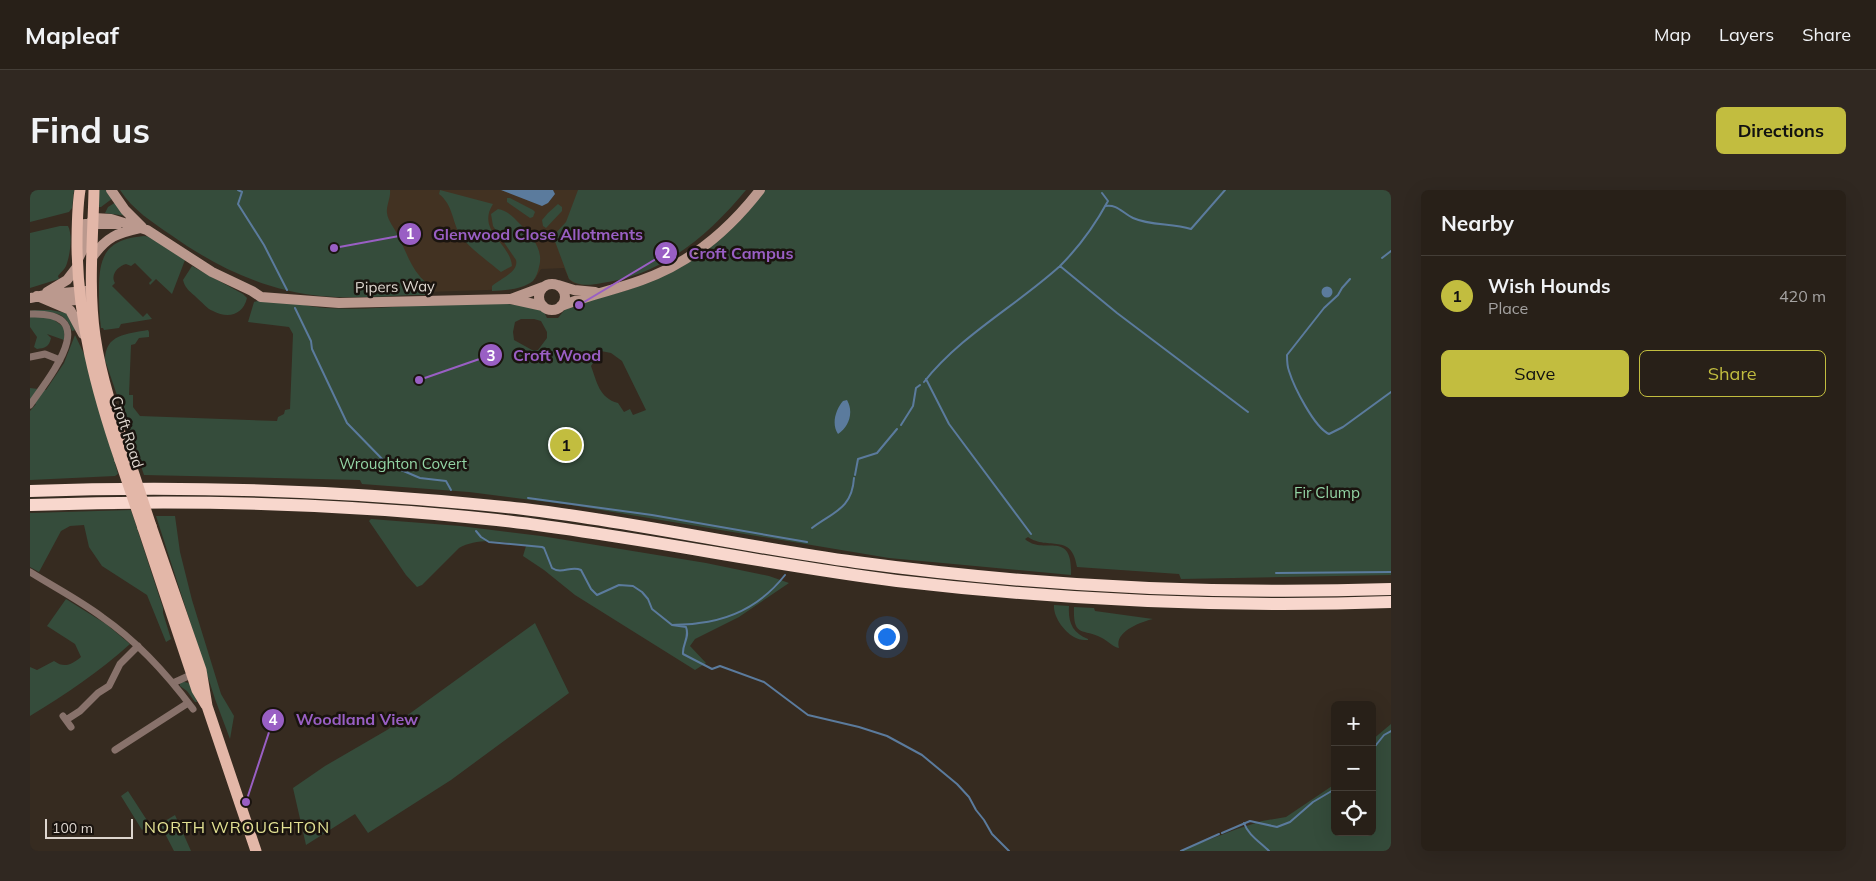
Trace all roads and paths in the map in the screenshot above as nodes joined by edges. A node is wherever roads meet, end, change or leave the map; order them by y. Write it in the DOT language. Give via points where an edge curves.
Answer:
graph roads {
  1 [pos="80,190"];
  2 [pos="94,190"];
  3 [pos="111,190"];
  4 [pos="760,190"];
  5 [pos="88,223"];
  6 [pos="143,228"];
  7 [pos="93,256"];
  8 [pos="77,264"];
  9 [pos="558,285"];
  10 [pos="543,287"];
  11 [pos="599,292"];
  12 [pos="92,295"];
  13 [pos="79,296"];
  14 [pos="33,297"];
  15 [pos="511,299"];
  16 [pos="50,302"];
  17 [pos="543,306"];
  18 [pos="561,306"];
  19 [pos="30,314"];
  20 [pos="86,342"];
  21 [pos="30,357"];
  22 [pos="60,360"];
  23 [pos="30,405"];
  24 [pos="124,459"];
  25 [pos="30,491"];
  26 [pos="30,504"];
  27 [pos="30,572"];
  28 [pos="1391,589"];
  29 [pos="1391,602"];
  30 [pos="138,646"];
  31 [pos="196,672"];
  32 [pos="173,683"];
  33 [pos="71,727"];
  34 [pos="115,750"];
  35 [pos="256,851"];
  1 -- 5 [label="main road, Croft Road"];
  2 -- 5 [label="main road, Croft Road"];
  3 -- 6 [label="main road"];
  4 -- 11 [label="main road" via="727,227 697,252 653,276"];
  5 -- 6 [label="main road, Pipers Way" via="111,219"];
  5 -- 7 [label="main road, Croft Road"];
  5 -- 8 [label="main road, Croft Road"];
  6 -- 7 [label="main road" via="115,235"];
  6 -- 15 [label="main road, Pipers Way" via="212,272 261,297 339,304"];
  7 -- 12 [label="main road, Croft Road"];
  8 -- 13 [label="main road, Croft Road"];
  8 -- 14 [label="main road" via="70,277 60,285"];
  9 -- 10 [label="main road"];
  9 -- 11 [label="main road"];
  9 -- 18 [label="main road" via="563,294"];
  10 -- 15 [label="main road, Pipers Way"];
  10 -- 17 [label="main road" via="540,293"];
  11 -- 18 [label="main road"];
  12 -- 13 [label="main road"];
  12 -- 24 [label="main road, Croft Road" via="95,337"];
  13 -- 14 [label="main road"];
  13 -- 16 [label="main road"];
  13 -- 20 [label="main road, Croft Road"];
  14 -- 16 [label="main road"];
  15 -- 17 [label="main road, Pipers Way"];
  16 -- 20 [label="main road" via="71,311"];
  17 -- 18 [label="main road" via="553,310"];
  19 -- 22 [label="street" via="51,315 66,325 68,344"];
  20 -- 24 [label="main road, Croft Road" via="98,391"];
  21 -- 22 [label="street" via="45,354"];
  22 -- 23 [label="street"];
  24 -- 31 [label="main road, Croft Road, bridge"];
  25 -- 28 [label="highway" via="196,488 363,495 571,515 819,556 962,575 1095,586 1200,590"];
  26 -- 29 [label="highway" via="230,502 404,511 558,527 810,568 1026,594 1200,603"];
  27 -- 30 [label="street" via="102,617"];
  30 -- 32 [label="street"];
  30 -- 33 [label="street" via="120,664 110,686 65,718"];
  31 -- 32 [label="street"];
  31 -- 35 [label="main road, Croft Road" via="197,690 208,706"];
  32 -- 34 [label="street" via="191,706"];
}
